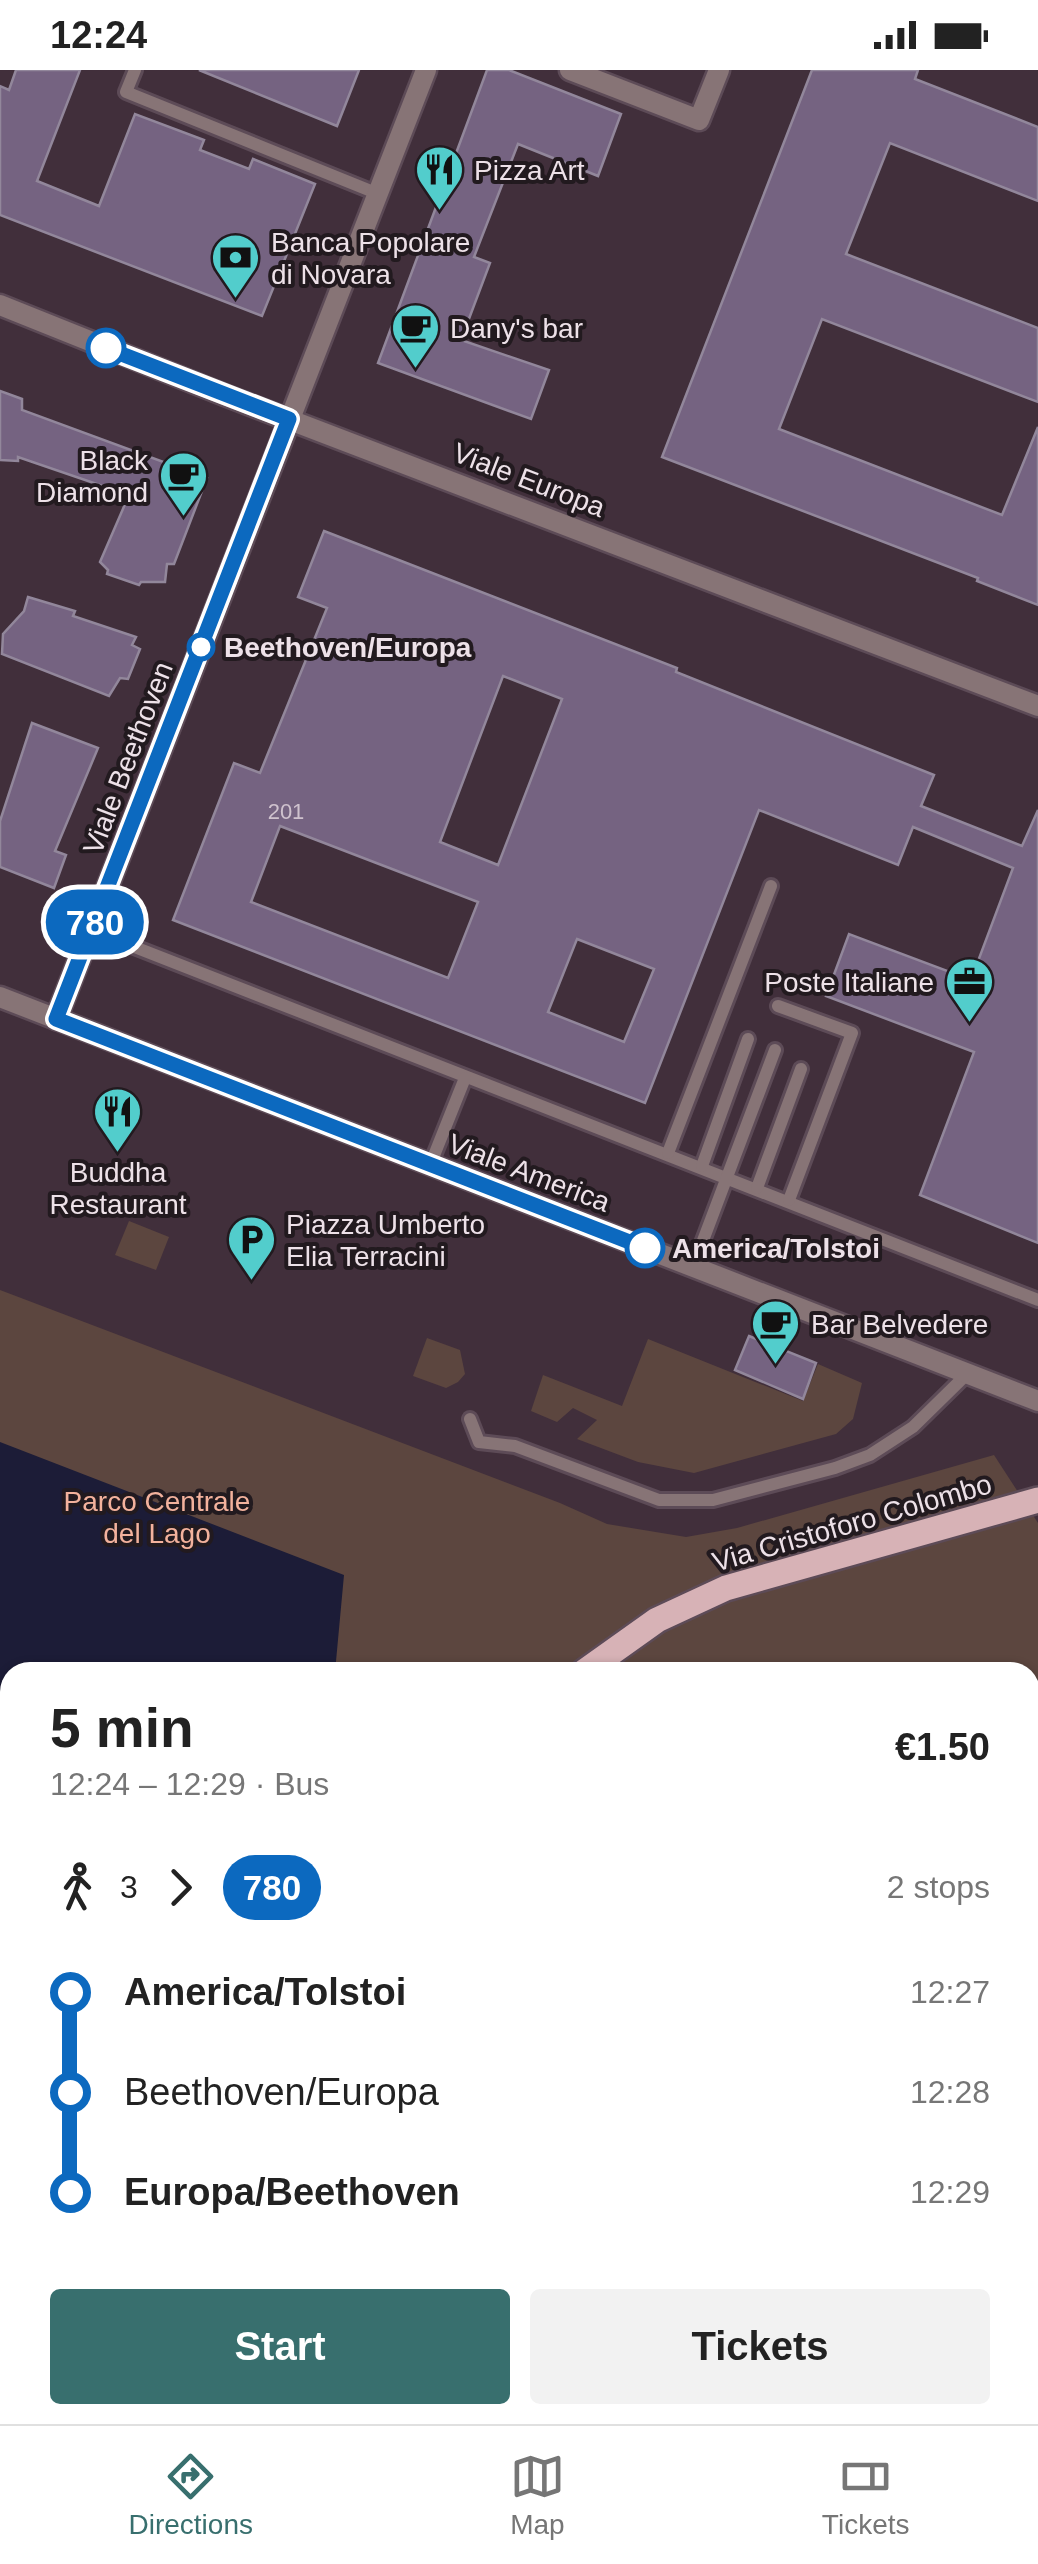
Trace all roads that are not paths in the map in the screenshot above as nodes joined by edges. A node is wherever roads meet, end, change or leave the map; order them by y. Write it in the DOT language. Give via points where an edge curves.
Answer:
graph roads {
  1 [pos="136,70"];
  2 [pos="426,70"];
  3 [pos="570,70"];
  4 [pos="719,70"];
  5 [pos="376,192"];
  6 [pos="0,305"];
  7 [pos="289,419"];
  8 [pos="1038,706"];
  9 [pos="771,886"];
  10 [pos="92,930"];
  11 [pos="0,997"];
  12 [pos="778,1006"];
  13 [pos="56,1019"];
  14 [pos="748,1039"];
  15 [pos="776,1050"];
  16 [pos="801,1070"];
  17 [pos="465,1078"];
  18 [pos="668,1153"];
  19 [pos="431,1164"];
  20 [pos="702,1166"];
  21 [pos="728,1176"];
  22 [pos="757,1188"];
  23 [pos="789,1200"];
  24 [pos="693,1266"];
  25 [pos="1038,1300"];
  26 [pos="967,1374"];
  27 [pos="1038,1401"];
  28 [pos="470,1420"];
  29 [pos="1038,1500"];
  30 [pos="598,1662"];
  1 -- 5 [label="lane" via="126,92"];
  2 -- 5 [label="street, Viale Beethoven"];
  3 -- 4 [label="street" via="699,120"];
  5 -- 7 [label="street, Viale Beethoven"];
  6 -- 7 [label="street, Viale Europa"];
  7 -- 8 [label="street, Viale Europa"];
  7 -- 10 [label="street, Viale Beethoven"];
  9 -- 18 [label="lane"];
  10 -- 13 [label="street, Viale Beethoven"];
  10 -- 17 [label="lane"];
  11 -- 13 [label="street, Viale America"];
  12 -- 23 [label="lane" via="852,1033"];
  13 -- 19 [label="street, Viale America"];
  14 -- 20 [label="lane"];
  15 -- 21 [label="lane"];
  16 -- 22 [label="lane"];
  17 -- 18 [label="lane"];
  17 -- 19 [label="lane"];
  18 -- 20 [label="lane"];
  19 -- 24 [label="street, Viale America"];
  20 -- 21 [label="lane"];
  21 -- 22 [label="lane"];
  21 -- 24 [label="lane"];
  22 -- 23 [label="lane"];
  23 -- 25 [label="lane"];
  24 -- 26 [label="street, Viale America"];
  26 -- 27 [label="street, Viale America"];
  26 -- 28 [label="lane" via="913,1427 870,1454 714,1500 659,1500 515,1446 479,1442"];
  29 -- 30 [label="main road, Via Cristoforo Colombo" via="726,1588 657,1620"];
}
